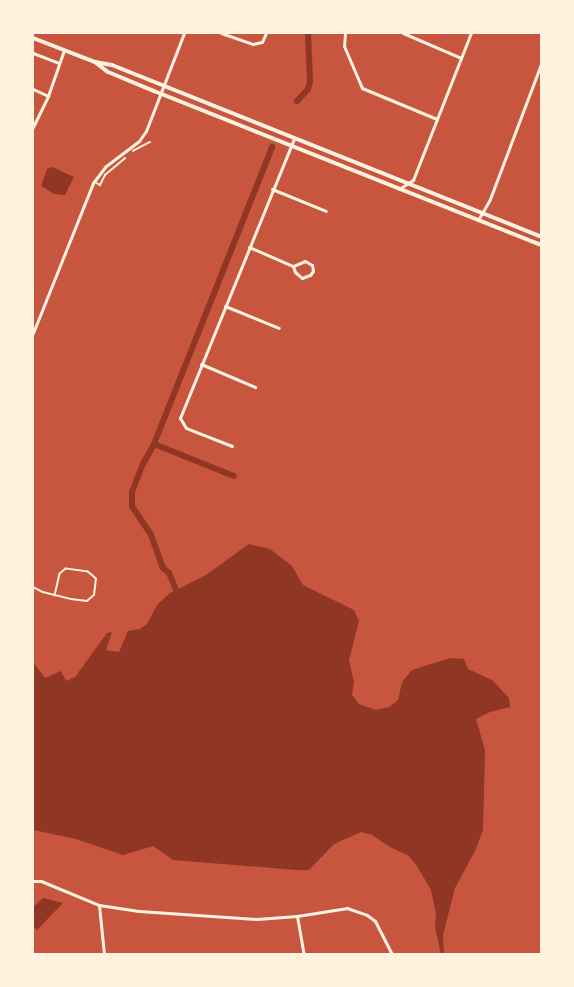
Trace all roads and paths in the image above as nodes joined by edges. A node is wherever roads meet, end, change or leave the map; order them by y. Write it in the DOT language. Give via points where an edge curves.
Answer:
graph roads {
  1 [pos="184,33"];
  2 [pos="221,33"];
  3 [pos="266,33"];
  4 [pos="345,33"];
  5 [pos="403,33"];
  6 [pos="471,33"];
  7 [pos="33,38"];
  8 [pos="64,50"];
  9 [pos="33,53"];
  10 [pos="461,58"];
  11 [pos="95,62"];
  12 [pos="59,63"];
  13 [pos="541,64"];
  14 [pos="164,86"];
  15 [pos="33,89"];
  16 [pos="160,94"];
  17 [pos="48,96"];
  18 [pos="437,119"];
  19 [pos="33,127"];
  20 [pos="294,138"];
  21 [pos="150,142"];
  22 [pos="291,145"];
  23 [pos="94,182"];
  24 [pos="407,184"];
  25 [pos="272,189"];
  26 [pos="399,189"];
  27 [pos="326,211"];
  28 [pos="483,214"];
  29 [pos="478,220"];
  30 [pos="541,237"];
  31 [pos="541,245"];
  32 [pos="249,247"];
  33 [pos="293,266"];
  34 [pos="225,306"];
  35 [pos="279,328"];
  36 [pos="33,333"];
  37 [pos="201,364"];
  38 [pos="255,387"];
  39 [pos="232,446"];
  40 [pos="33,587"];
  41 [pos="55,595"];
  42 [pos="33,881"];
  43 [pos="99,905"];
  44 [pos="297,916"];
  45 [pos="104,954"];
  46 [pos="304,954"];
  47 [pos="392,954"];
  1 -- 14 [label="street"];
  2 -- 3 [label="street" via="253,44 262,42"];
  4 -- 18 [label="street" via="344,46 362,88"];
  5 -- 10 [label="street"];
  6 -- 10 [label="street"];
  7 -- 8 [label="street"];
  8 -- 11 [label="street"];
  8 -- 12 [label="street"];
  9 -- 12 [label="street"];
  10 -- 18 [label="street"];
  11 -- 14 [label="street" via="112,64"];
  11 -- 16 [label="street" via="108,72"];
  12 -- 17 [label="street"];
  13 -- 28 [label="street"];
  14 -- 16 [label="street"];
  14 -- 20 [label="street"];
  15 -- 17 [label="street"];
  16 -- 22 [label="street"];
  16 -- 23 [label="street" via="142,137 106,166"];
  17 -- 19 [label="street"];
  18 -- 24 [label="street"];
  20 -- 22 [label="street"];
  20 -- 24 [label="street"];
  21 -- 23 [label="path" via="117,164 100,184"];
  22 -- 25 [label="street"];
  22 -- 26 [label="street"];
  23 -- 36 [label="street"];
  24 -- 26 [label="street"];
  24 -- 28 [label="street"];
  25 -- 27 [label="street"];
  25 -- 32 [label="street"];
  26 -- 29 [label="street"];
  28 -- 29 [label="street"];
  28 -- 30 [label="street"];
  29 -- 31 [label="street"];
  32 -- 33 [label="street"];
  32 -- 34 [label="street"];
  33 -- 33 [label="street" via="305,261 313,271 302,278"];
  34 -- 35 [label="street"];
  34 -- 37 [label="street"];
  37 -- 38 [label="street"];
  37 -- 39 [label="street" via="180,418 184,427"];
  40 -- 41 [label="lane"];
  41 -- 41 [label="lane" via="87,601 94,595 96,579 88,572 66,569 60,574"];
  42 -- 43 [label="street"];
  43 -- 44 [label="street" via="257,919"];
  43 -- 45 [label="street"];
  44 -- 46 [label="street"];
  44 -- 47 [label="street" via="334,909 357,910 375,921"];
}
